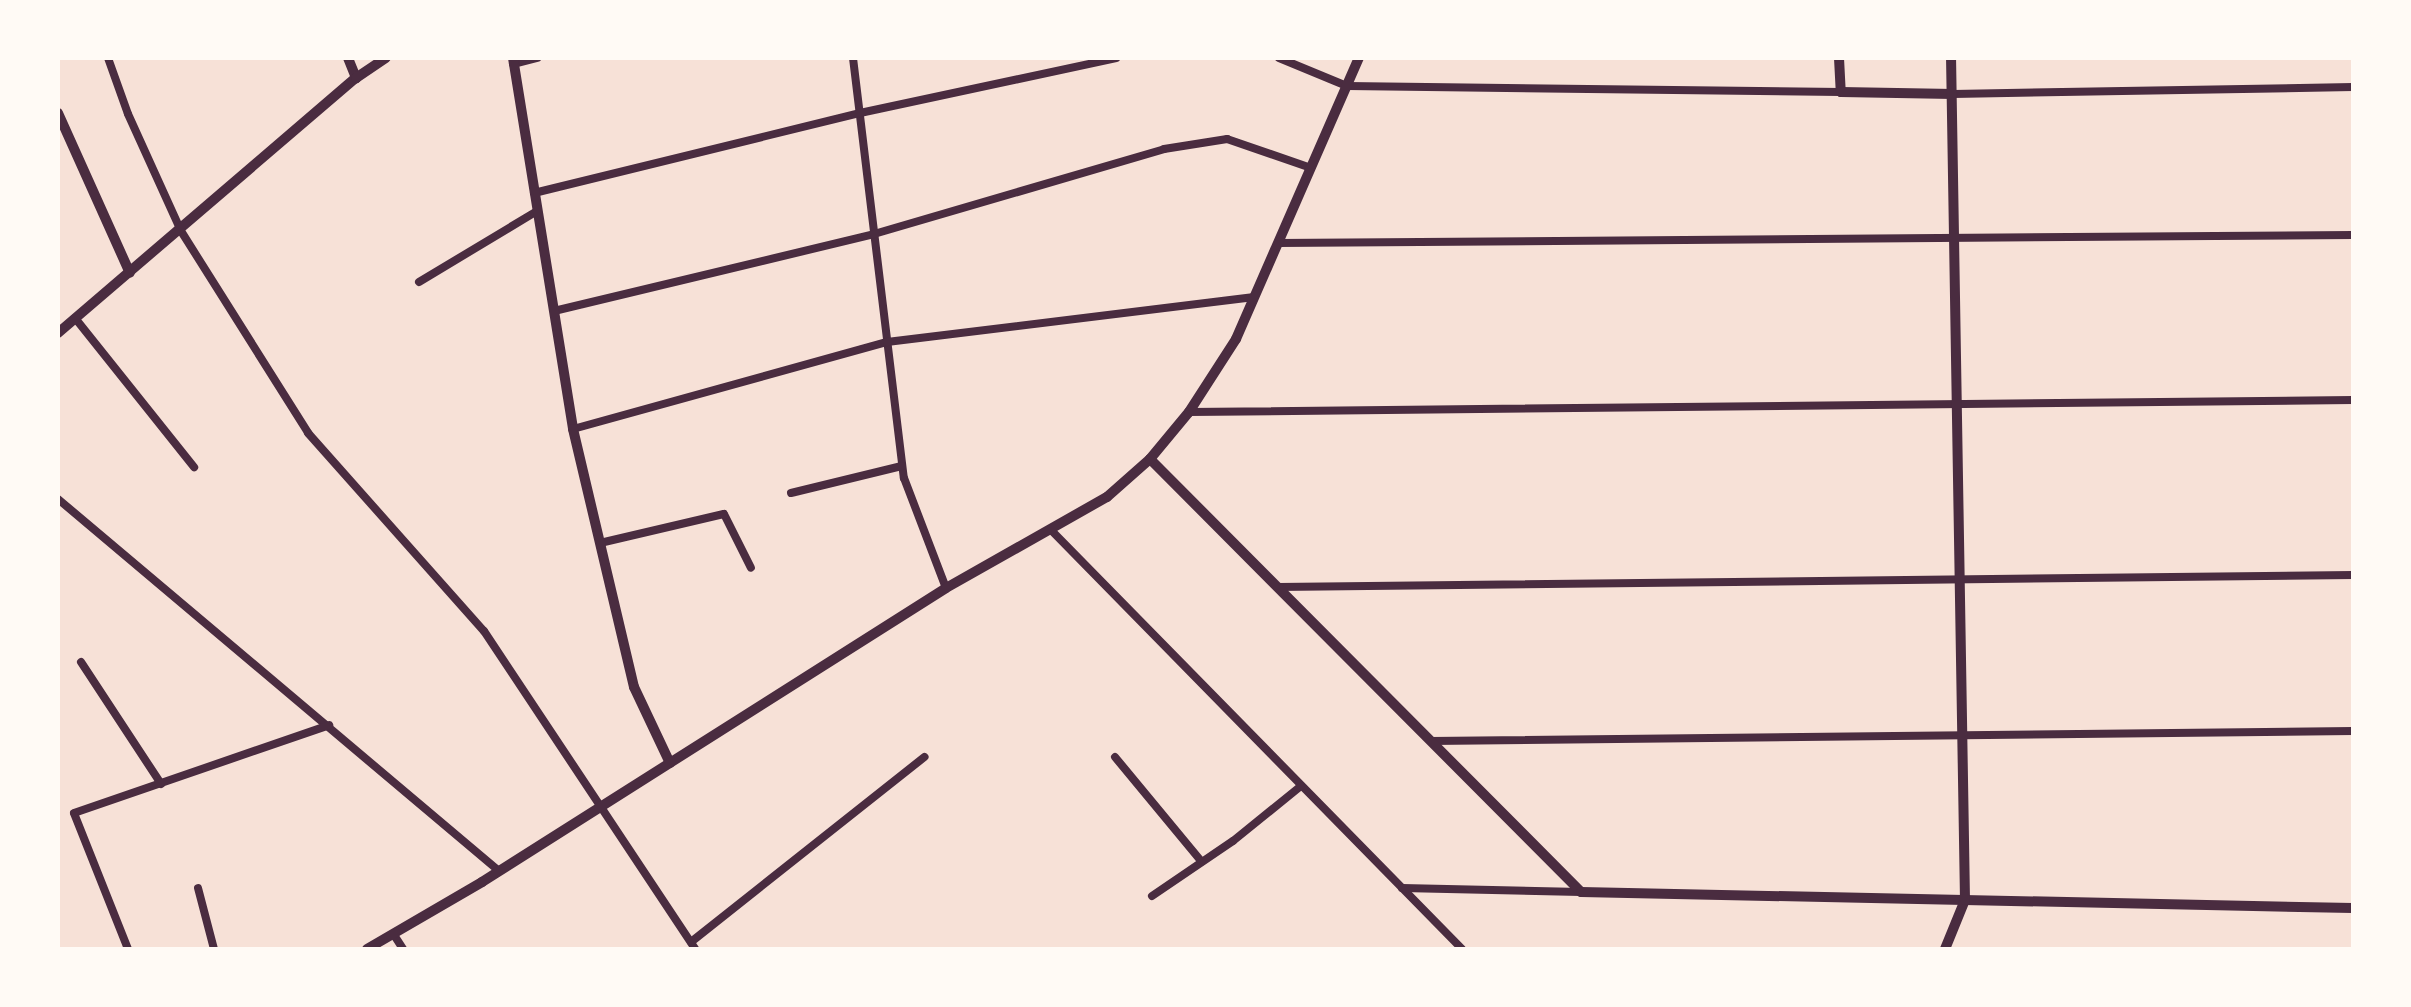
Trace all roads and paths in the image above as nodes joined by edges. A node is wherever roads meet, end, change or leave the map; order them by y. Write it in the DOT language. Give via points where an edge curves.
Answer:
graph roads {
  1 [pos="108,58"];
  2 [pos="348,58"];
  3 [pos="386,58"];
  4 [pos="537,58"];
  5 [pos="853,58"];
  6 [pos="1116,58"];
  7 [pos="1279,58"];
  8 [pos="1359,58"];
  9 [pos="1839,58"];
  10 [pos="1951,58"];
  11 [pos="513,61"];
  12 [pos="356,78"];
  13 [pos="1347,86"];
  14 [pos="2353,87"];
  15 [pos="1841,92"];
  16 [pos="1953,94"];
  17 [pos="58,113"];
  18 [pos="860,113"];
  19 [pos="1311,168"];
  20 [pos="534,193"];
  21 [pos="537,211"];
  22 [pos="181,231"];
  23 [pos="874,234"];
  24 [pos="2353,235"];
  25 [pos="1955,238"];
  26 [pos="1278,243"];
  27 [pos="130,273"];
  28 [pos="419,282"];
  29 [pos="1254,297"];
  30 [pos="554,311"];
  31 [pos="75,318"];
  32 [pos="58,333"];
  33 [pos="887,342"];
  34 [pos="2353,400"];
  35 [pos="1958,404"];
  36 [pos="1189,412"];
  37 [pos="573,429"];
  38 [pos="1150,459"];
  39 [pos="902,466"];
  40 [pos="194,467"];
  41 [pos="791,493"];
  42 [pos="58,499"];
  43 [pos="1051,530"];
  44 [pos="600,543"];
  45 [pos="751,568"];
  46 [pos="2353,575"];
  47 [pos="1961,579"];
  48 [pos="1278,587"];
  49 [pos="946,588"];
  50 [pos="81,662"];
  51 [pos="329,725"];
  52 [pos="2353,731"];
  53 [pos="1963,735"];
  54 [pos="1431,741"];
  55 [pos="924,757"];
  56 [pos="1115,757"];
  57 [pos="670,763"];
  58 [pos="161,784"];
  59 [pos="1301,786"];
  60 [pos="602,806"];
  61 [pos="1202,862"];
  62 [pos="499,871"];
  63 [pos="198,888"];
  64 [pos="1402,888"];
  65 [pos="1581,892"];
  66 [pos="1152,896"];
  67 [pos="1965,900"];
  68 [pos="2353,908"];
  69 [pos="394,935"];
  70 [pos="693,946"];
  71 [pos="128,949"];
  72 [pos="214,949"];
  73 [pos="367,949"];
  74 [pos="403,949"];
  75 [pos="1462,949"];
  76 [pos="1945,949"];
  1 -- 22 [label="street"];
  2 -- 12 [label="street"];
  3 -- 12 [label="street"];
  4 -- 11 [label="street"];
  5 -- 18 [label="street"];
  6 -- 18 [label="street"];
  7 -- 13 [label="street"];
  8 -- 13 [label="street"];
  9 -- 15 [label="street"];
  10 -- 16 [label="street"];
  11 -- 20 [label="street"];
  12 -- 22 [label="street"];
  13 -- 15 [label="street"];
  13 -- 19 [label="street"];
  14 -- 16 [label="street"];
  15 -- 16 [label="street"];
  16 -- 25 [label="street"];
  17 -- 27 [label="street"];
  18 -- 20 [label="street"];
  18 -- 23 [label="street"];
  19 -- 23 [label="street" via="1227,139 1164,149"];
  19 -- 26 [label="street"];
  20 -- 21 [label="street"];
  21 -- 28 [label="street"];
  21 -- 30 [label="street"];
  22 -- 27 [label="street"];
  22 -- 60 [label="street" via="308,433 484,631"];
  23 -- 30 [label="street"];
  23 -- 33 [label="street"];
  24 -- 25 [label="street"];
  25 -- 26 [label="street"];
  25 -- 35 [label="street"];
  26 -- 29 [label="street"];
  27 -- 31 [label="street"];
  29 -- 33 [label="street"];
  29 -- 36 [label="street" via="1236,339"];
  30 -- 37 [label="street"];
  31 -- 32 [label="street"];
  31 -- 40 [label="street"];
  33 -- 37 [label="street"];
  33 -- 39 [label="street"];
  34 -- 35 [label="street"];
  35 -- 36 [label="street"];
  35 -- 47 [label="street"];
  36 -- 38 [label="street"];
  37 -- 44 [label="street"];
  38 -- 43 [label="street" via="1107,497"];
  38 -- 48 [label="street"];
  39 -- 41 [label="street"];
  39 -- 49 [label="street"];
  42 -- 51 [label="street"];
  43 -- 49 [label="street"];
  43 -- 59 [label="street"];
  44 -- 45 [label="street" via="724,514"];
  44 -- 57 [label="street" via="634,687"];
  46 -- 47 [label="street"];
  47 -- 48 [label="street"];
  47 -- 53 [label="street"];
  48 -- 54 [label="street"];
  49 -- 57 [label="street"];
  50 -- 58 [label="street"];
  51 -- 58 [label="street"];
  51 -- 62 [label="street"];
  52 -- 53 [label="street"];
  53 -- 54 [label="street"];
  53 -- 67 [label="street"];
  54 -- 65 [label="street"];
  55 -- 70 [label="street"];
  56 -- 61 [label="street"];
  57 -- 60 [label="street"];
  58 -- 71 [label="street" via="74,813"];
  59 -- 61 [label="street"];
  59 -- 64 [label="street"];
  60 -- 62 [label="street"];
  60 -- 70 [label="street"];
  61 -- 66 [label="street"];
  62 -- 69 [label="street"];
  63 -- 72 [label="street"];
  64 -- 65 [label="street"];
  64 -- 75 [label="street"];
  65 -- 67 [label="street"];
  67 -- 68 [label="street"];
  67 -- 76 [label="street"];
  69 -- 73 [label="street"];
  69 -- 74 [label="street"];
}
